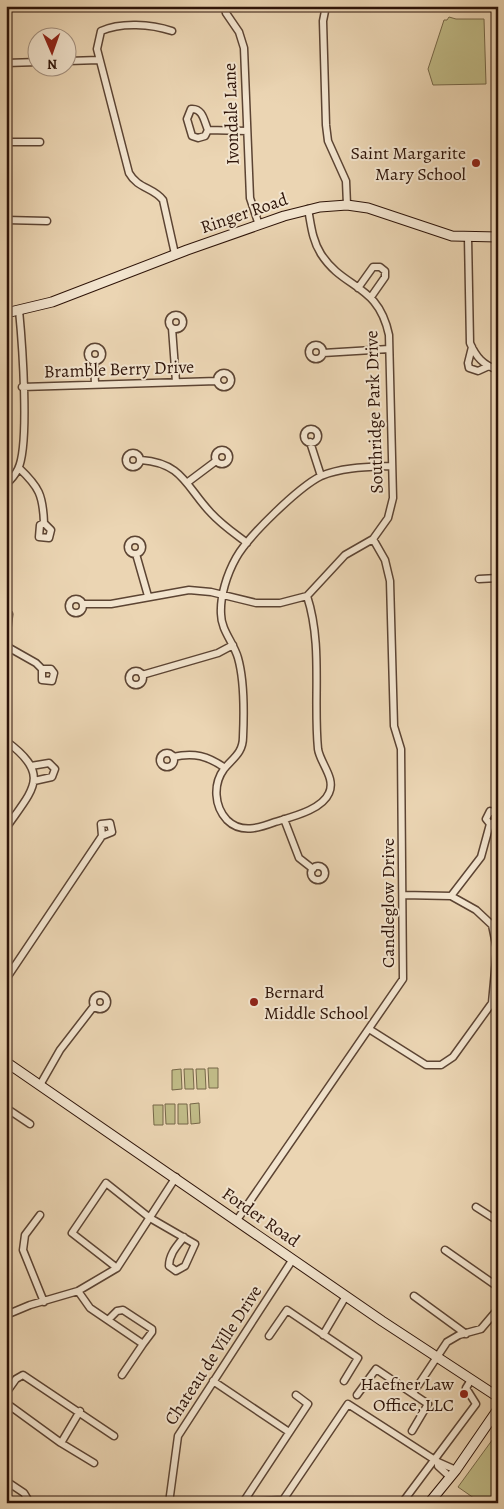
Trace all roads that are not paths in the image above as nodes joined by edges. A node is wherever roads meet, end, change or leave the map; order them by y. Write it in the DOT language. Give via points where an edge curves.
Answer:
graph roads {
  1 [pos="224,6"];
  2 [pos="326,6"];
  3 [pos="172,31"];
  4 [pos="99,60"];
  5 [pos="78,61"];
  6 [pos="28,62"];
  7 [pos="6,63"];
  8 [pos="208,130"];
  9 [pos="247,131"];
  10 [pos="6,142"];
  11 [pos="40,142"];
  12 [pos="347,206"];
  13 [pos="308,209"];
  14 [pos="6,220"];
  15 [pos="47,221"];
  16 [pos="259,225"];
  17 [pos="468,237"];
  18 [pos="498,237"];
  19 [pos="175,254"];
  20 [pos="358,288"];
  21 [pos="371,297"];
  22 [pos="19,310"];
  23 [pos="6,313"];
  24 [pos="172,328"];
  25 [pos="472,348"];
  26 [pos="389,349"];
  27 [pos="323,353"];
  28 [pos="94,361"];
  29 [pos="489,366"];
  30 [pos="498,370"];
  31 [pos="217,381"];
  32 [pos="176,382"];
  33 [pos="95,384"];
  34 [pos="22,387"];
  35 [pos="310,442"];
  36 [pos="141,460"];
  37 [pos="216,461"];
  38 [pos="391,466"];
  39 [pos="19,468"];
  40 [pos="321,476"];
  41 [pos="188,482"];
  42 [pos="6,484"];
  43 [pos="44,523"];
  44 [pos="373,539"];
  45 [pos="247,543"];
  46 [pos="136,554"];
  47 [pos="498,578"];
  48 [pos="479,579"];
  49 [pos="148,596"];
  50 [pos="222,596"];
  51 [pos="307,596"];
  52 [pos="83,604"];
  53 [pos="6,612"];
  54 [pos="6,640"];
  55 [pos="233,645"];
  56 [pos="6,646"];
  57 [pos="42,669"];
  58 [pos="142,674"];
  59 [pos="6,741"];
  60 [pos="173,757"];
  61 [pos="31,766"];
  62 [pos="225,768"];
  63 [pos="34,781"];
  64 [pos="284,819"];
  65 [pos="490,824"];
  66 [pos="6,828"];
  67 [pos="102,836"];
  68 [pos="313,869"];
  69 [pos="403,895"];
  70 [pos="451,896"];
  71 [pos="6,979"];
  72 [pos="94,1006"];
  73 [pos="369,1029"];
  74 [pos="8,1066"];
  75 [pos="40,1085"];
  76 [pos="6,1108"];
  77 [pos="30,1124"];
  78 [pos="176,1178"];
  79 [pos="476,1207"];
  80 [pos="40,1215"];
  81 [pos="150,1218"];
  82 [pos="236,1220"];
  83 [pos="498,1221"];
  84 [pos="184,1238"];
  85 [pos="445,1250"];
  86 [pos="293,1259"];
  87 [pos="117,1268"];
  88 [pos="498,1287"];
  89 [pos="78,1291"];
  90 [pos="346,1296"];
  91 [pos="414,1296"];
  92 [pos="44,1302"];
  93 [pos="498,1309"];
  94 [pos="6,1315"];
  95 [pos="108,1320"];
  96 [pos="466,1334"];
  97 [pos="323,1335"];
  98 [pos="269,1336"];
  99 [pos="143,1344"];
  100 [pos="436,1357"];
  101 [pos="122,1375"];
  102 [pos="213,1380"];
  103 [pos="471,1380"];
  104 [pos="344,1381"];
  105 [pos="7,1390"];
  106 [pos="413,1393"];
  107 [pos="296,1395"];
  108 [pos="358,1396"];
  109 [pos="498,1397"];
  110 [pos="6,1403"];
  111 [pos="498,1409"];
  112 [pos="80,1411"];
  113 [pos="412,1431"];
  114 [pos="289,1432"];
  115 [pos="114,1436"];
  116 [pos="61,1443"];
  117 [pos="436,1461"];
  118 [pos="94,1463"];
  119 [pos="453,1473"];
  120 [pos="6,1481"];
  121 [pos="244,1501"];
  122 [pos="30,1503"];
  123 [pos="169,1503"];
  124 [pos="209,1503"];
  125 [pos="402,1503"];
  126 [pos="429,1503"];
  1 -- 9 [label="street, Ivondale Lane" via="244,48"];
  2 -- 12 [label="street" via="323,21 326,125 328,142 346,181"];
  3 -- 4 [label="street" via="149,26 101,31 97,49"];
  4 -- 5 [label="street"];
  4 -- 19 [label="street" via="129,173 139,186 163,200"];
  6 -- 7 [label="street"];
  8 -- 8 [label="street" via="205,136 192,136 187,119 191,109 201,112"];
  8 -- 9 [label="street"];
  9 -- 16 [label="street, Ivondale Lane" via="250,198"];
  10 -- 11 [label="street"];
  12 -- 13 [label="street, Ringer Road"];
  12 -- 17 [label="street, Ringer Road" via="385,213 444,235"];
  13 -- 16 [label="street, Ringer Road"];
  13 -- 20 [label="street, Southridge Park Drive" via="321,254"];
  14 -- 15 [label="street"];
  16 -- 19 [label="street, Ringer Road"];
  17 -- 18 [label="street, Ringer Road"];
  17 -- 25 [label="street"];
  19 -- 22 [label="street, Ringer Road" via="52,302"];
  20 -- 21 [label="street, Southridge Park Drive"];
  20 -- 21 [label="street" via="368,271 380,267 386,277"];
  21 -- 26 [label="street, Southridge Park Drive" via="386,322"];
  22 -- 23 [label="street, Ringer Road"];
  22 -- 34 [label="street"];
  24 -- 32 [label="street"];
  25 -- 29 [label="street" via="478,359"];
  25 -- 29 [label="street" via="469,368 478,371"];
  26 -- 27 [label="street"];
  26 -- 38 [label="street, Southridge Park Drive"];
  28 -- 33 [label="street"];
  29 -- 30 [label="street"];
  31 -- 32 [label="street, Bramble Berry Drive"];
  32 -- 33 [label="street, Bramble Berry Drive"];
  33 -- 34 [label="street, Bramble Berry Drive"];
  34 -- 39 [label="street" via="23,447"];
  35 -- 40 [label="street"];
  36 -- 41 [label="street" via="168,466"];
  37 -- 41 [label="street"];
  38 -- 40 [label="street" via="358,467"];
  38 -- 44 [label="street, Southridge Park Drive" via="392,507"];
  39 -- 42 [label="street"];
  39 -- 43 [label="street" via="38,488 44,506"];
  40 -- 45 [label="street" via="291,498"];
  41 -- 45 [label="street" via="209,512"];
  44 -- 51 [label="street, Southridge Park Drive" via="345,555"];
  44 -- 69 [label="street, Candleglow Drive" via="385,560 390,581 394,726 401,749"];
  45 -- 50 [label="street" via="236,557"];
  46 -- 49 [label="street"];
  47 -- 48 [label="street"];
  49 -- 50 [label="street" via="189,590"];
  49 -- 52 [label="street" via="111,604"];
  50 -- 51 [label="street" via="268,604"];
  50 -- 55 [label="street" via="223,626"];
  51 -- 64 [label="street" via="314,621 318,750 331,786 326,800"];
  53 -- 54 [label="street" via="10,620"];
  55 -- 58 [label="street" via="218,653"];
  55 -- 62 [label="street" via="240,667 244,738 238,756"];
  56 -- 57 [label="street"];
  59 -- 61 [label="street" via="23,753"];
  60 -- 62 [label="street" via="198,754"];
  61 -- 63 [label="street"];
  61 -- 63 [label="street" via="49,763 55,769 52,777"];
  62 -- 64 [label="street" via="216,787 216,798 227,820 248,830"];
  63 -- 66 [label="street" via="32,792"];
  64 -- 68 [label="street" via="299,858"];
  65 -- 70 [label="street" via="481,856"];
  67 -- 71 [label="street"];
  69 -- 70 [label="street"];
  69 -- 73 [label="street, Candleglow Drive" via="403,979"];
  70 -- 73 [label="street" via="476,910 492,925 497,949 492,1004 454,1057 441,1065 426,1065"];
  72 -- 75 [label="street" via="60,1050"];
  73 -- 82 [label="street, Candleglow Drive"];
  74 -- 75 [label="street, Forder Road"];
  75 -- 78 [label="street, Forder Road"];
  76 -- 77 [label="street"];
  78 -- 81 [label="street"];
  78 -- 82 [label="street, Forder Road"];
  79 -- 83 [label="street"];
  80 -- 92 [label="street" via="25,1235 23,1250"];
  81 -- 84 [label="street"];
  81 -- 87 [label="street"];
  81 -- 87 [label="street" via="106,1183 72,1233"];
  82 -- 86 [label="street, Forder Road"];
  84 -- 84 [label="street" via="195,1244 185,1266 176,1271 169,1266 170,1257"];
  85 -- 88 [label="street"];
  86 -- 90 [label="street, Forder Road"];
  86 -- 102 [label="street, Chateau de Ville Drive"];
  87 -- 89 [label="street"];
  89 -- 92 [label="street"];
  89 -- 95 [label="street" via="90,1308"];
  90 -- 97 [label="street"];
  90 -- 100 [label="street, Forder Road"];
  91 -- 96 [label="street"];
  92 -- 94 [label="street"];
  93 -- 96 [label="street" via="481,1329"];
  95 -- 99 [label="street"];
  95 -- 99 [label="street" via="123,1310 152,1329"];
  96 -- 100 [label="street" via="447,1342"];
  97 -- 98 [label="street" via="287,1310"];
  97 -- 104 [label="street" via="358,1358"];
  99 -- 101 [label="street"];
  100 -- 103 [label="street, Forder Road"];
  100 -- 106 [label="street"];
  102 -- 114 [label="street"];
  102 -- 123 [label="street, Chateau de Ville Drive" via="178,1436"];
  103 -- 109 [label="street, Forder Road"];
  103 -- 117 [label="street" via="466,1388 476,1404"];
  105 -- 112 [label="street" via="23,1374"];
  106 -- 108 [label="street" via="376,1369"];
  106 -- 113 [label="street" via="428,1404"];
  107 -- 114 [label="street" via="308,1404"];
  110 -- 116 [label="street"];
  111 -- 119 [label="street"];
  112 -- 115 [label="street"];
  112 -- 116 [label="street"];
  114 -- 121 [label="street"];
  116 -- 118 [label="street"];
  117 -- 119 [label="street" via="438,1466"];
  117 -- 121 [label="street" via="348,1404 283,1500"];
  117 -- 125 [label="street"];
  119 -- 126 [label="street"];
  120 -- 122 [label="street" via="24,1493"];
  121 -- 124 [label="street"];
}
